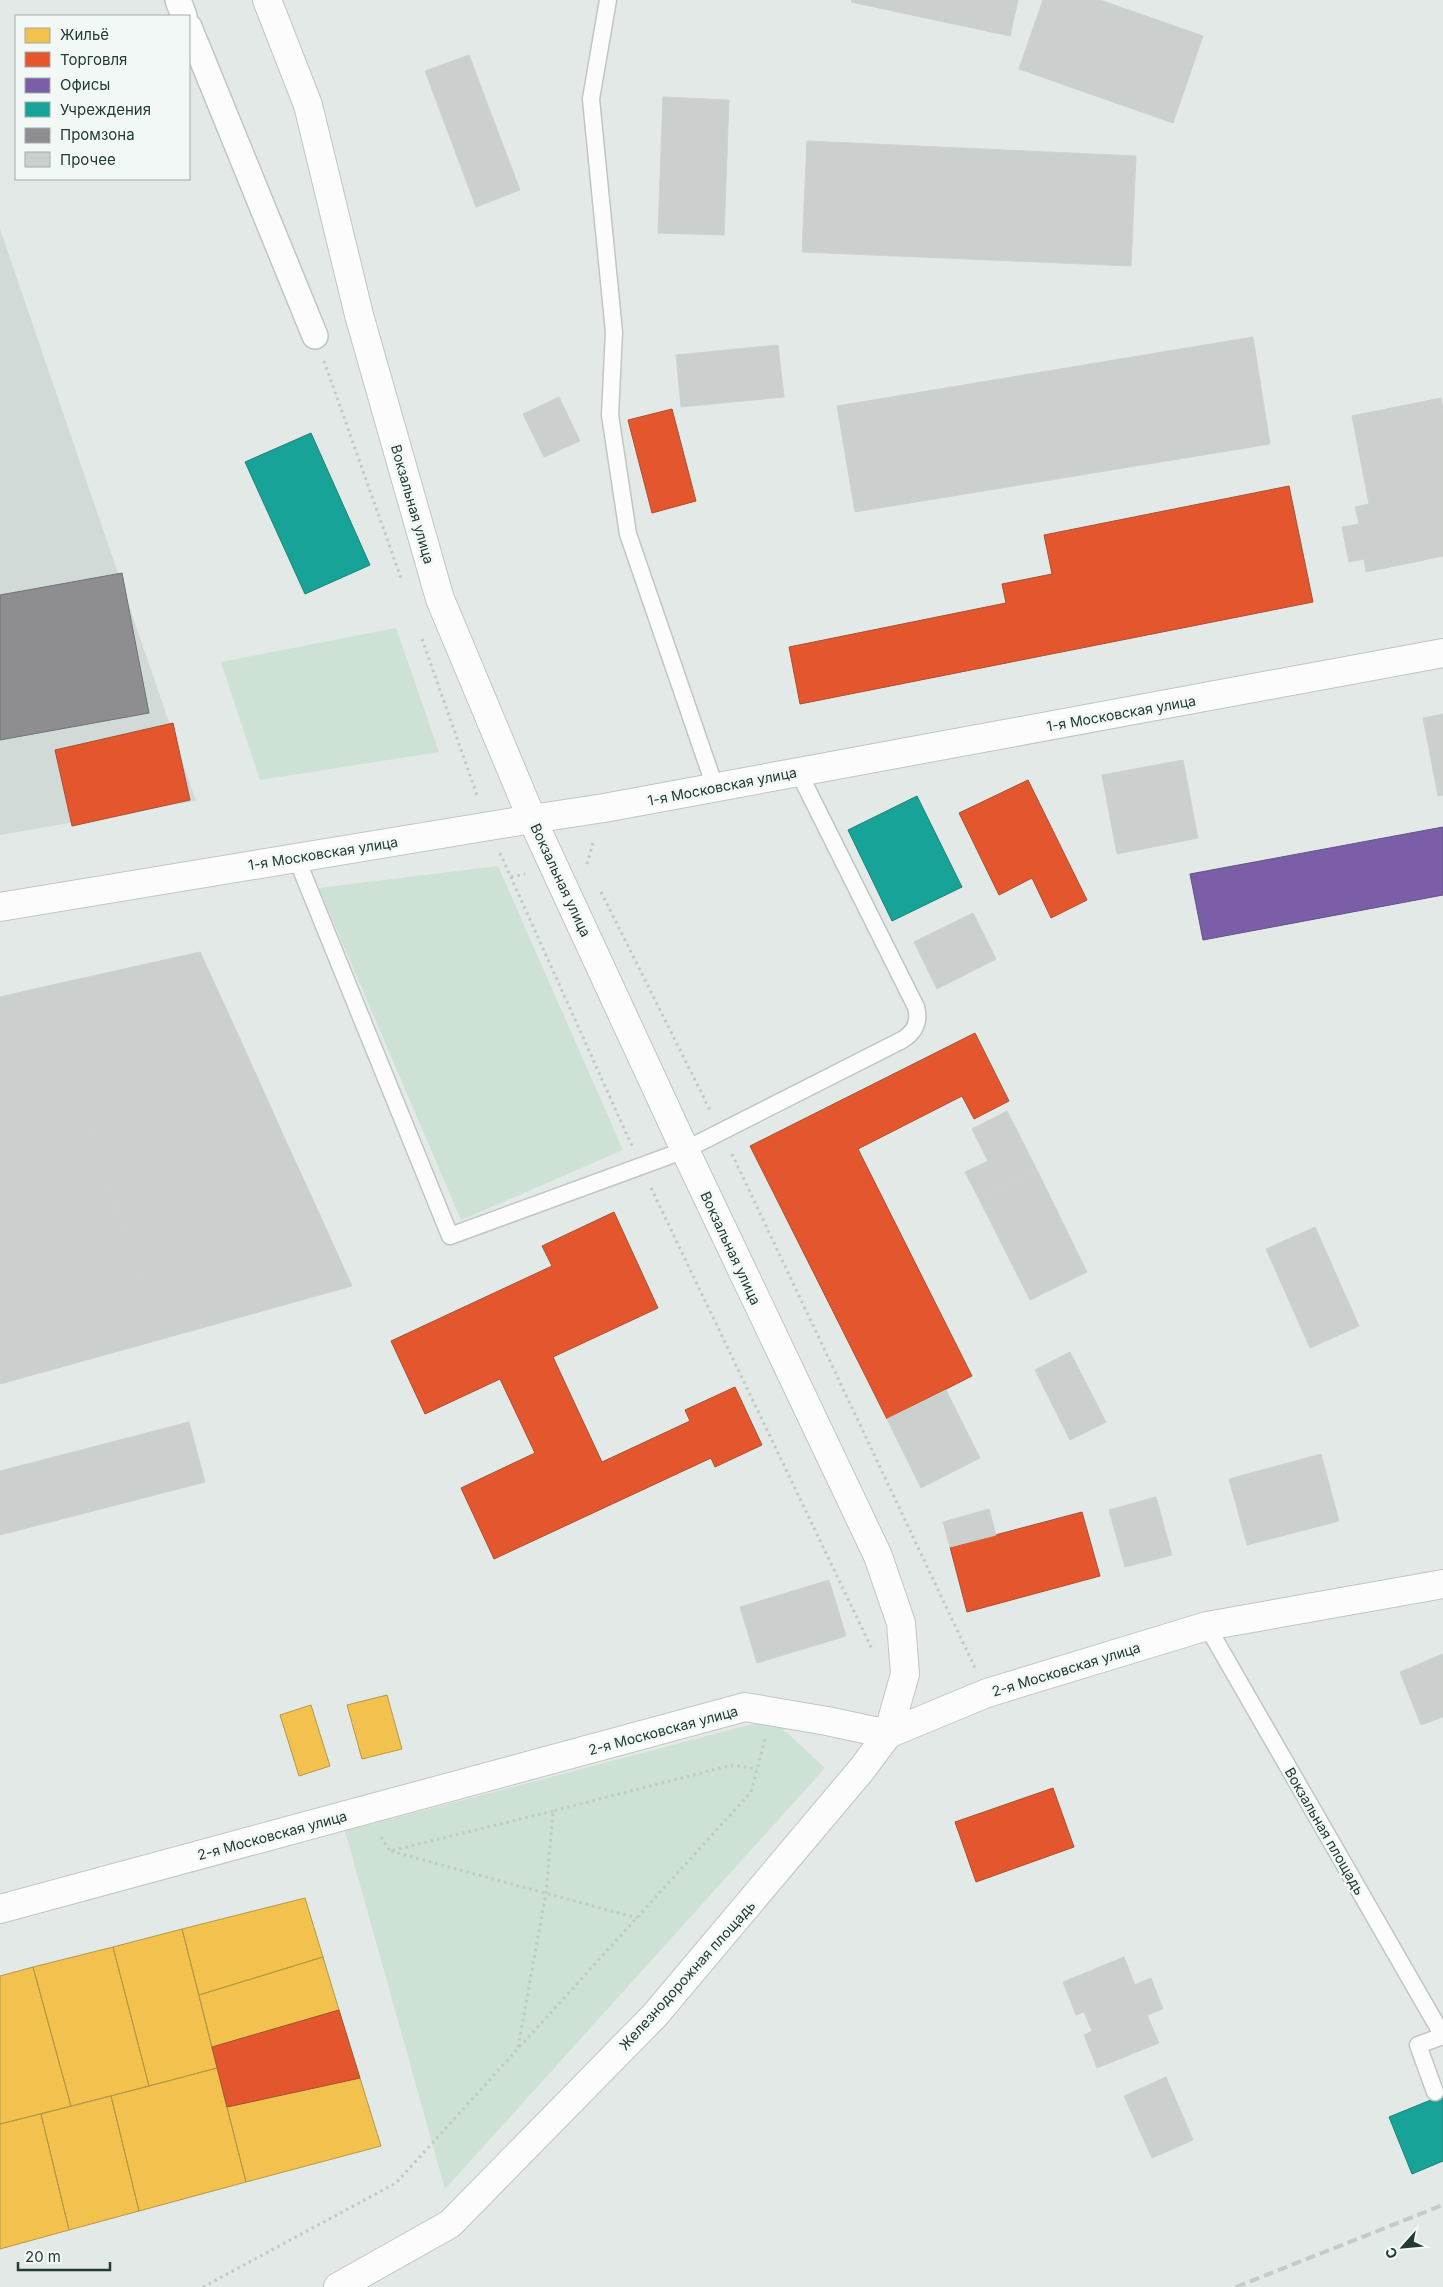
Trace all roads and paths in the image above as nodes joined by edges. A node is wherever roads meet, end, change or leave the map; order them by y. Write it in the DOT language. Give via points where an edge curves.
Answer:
graph roads {
  1 [pos="178,0"];
  2 [pos="267,0"];
  3 [pos="608,0"];
  4 [pos="184,15"];
  5 [pos="190,29"];
  6 [pos="315,336"];
  7 [pos="1443,653"];
  8 [pos="798,771"];
  9 [pos="715,787"];
  10 [pos="604,808"];
  11 [pos="532,818"];
  12 [pos="488,827"];
  13 [pos="296,857"];
  14 [pos="590,871"];
  15 [pos="599,888"];
  16 [pos="0,907"];
  17 [pos="721,1132"];
  18 [pos="685,1150"];
  19 [pos="640,1165"];
  20 [pos="1443,1584"];
  21 [pos="1207,1626"];
  22 [pos="876,1656"];
  23 [pos="987,1693"];
  24 [pos="782,1713"];
  25 [pos="888,1734"];
  26 [pos="757,1769"];
  27 [pos="553,1811"];
  28 [pos="546,1893"];
  29 [pos="0,1909"];
  30 [pos="637,1918"];
  31 [pos="1442,2036"];
  32 [pos="518,2048"];
  33 [pos="1435,2092"];
  34 [pos="203,2287"];
  35 [pos="338,2287"];
  1 -- 4 [label="street"];
  2 -- 11 [label="main road, Вокзальная улица" via="308,105 358,315 440,599"];
  3 -- 9 [label="lane" via="591,99 614,332 612,424 628,534"];
  5 -- 6 [label="street"];
  7 -- 8 [label="main road, 1-я Московская улица"];
  8 -- 9 [label="main road, 1-я Московская улица"];
  8 -- 17 [label="lane" via="916,1007 917,1023 902,1040"];
  9 -- 10 [label="main road, 1-я Московская улица"];
  10 -- 11 [label="main road, 1-я Московская улица"];
  10 -- 14 [label="path" via="586,862"];
  11 -- 12 [label="main road, 1-я Московская улица"];
  11 -- 18 [label="main road, Вокзальная улица"];
  12 -- 13 [label="main road, 1-я Московская улица"];
  12 -- 19 [label="path"];
  13 -- 16 [label="main road, 1-я Московская улица"];
  13 -- 19 [label="lane" via="450,1236"];
  15 -- 17 [label="path"];
  17 -- 18 [label="lane"];
  17 -- 23 [label="path"];
  18 -- 19 [label="lane"];
  18 -- 25 [label="main road, Вокзальная улица" via="884,1573 901,1623 905,1674"];
  19 -- 22 [label="path"];
  20 -- 21 [label="main road, 2-я Московская улица"];
  21 -- 23 [label="main road, 2-я Московская улица"];
  21 -- 31 [label="lane, Вокзальная площадь"];
  23 -- 25 [label="main road, 2-я Московская улица"];
  24 -- 25 [label="main road, 2-я Московская улица"];
  24 -- 26 [label="path" via="764,1740"];
  24 -- 29 [label="main road, 2-я Московская улица" via="746,1707"];
  25 -- 35 [label="main road, Железнодорожная площадь" via="831,1809 654,2015 450,2224"];
  26 -- 27 [label="path" via="732,1765"];
  26 -- 30 [label="path" via="751,1792"];
  27 -- 28 [label="path"];
  27 -- 28 [label="path" via="390,1851"];
  28 -- 30 [label="path"];
  28 -- 32 [label="path"];
  30 -- 32 [label="path"];
  31 -- 33 [label="lane" via="1418,2045"];
  32 -- 34 [label="path" via="396,2183"];
}
